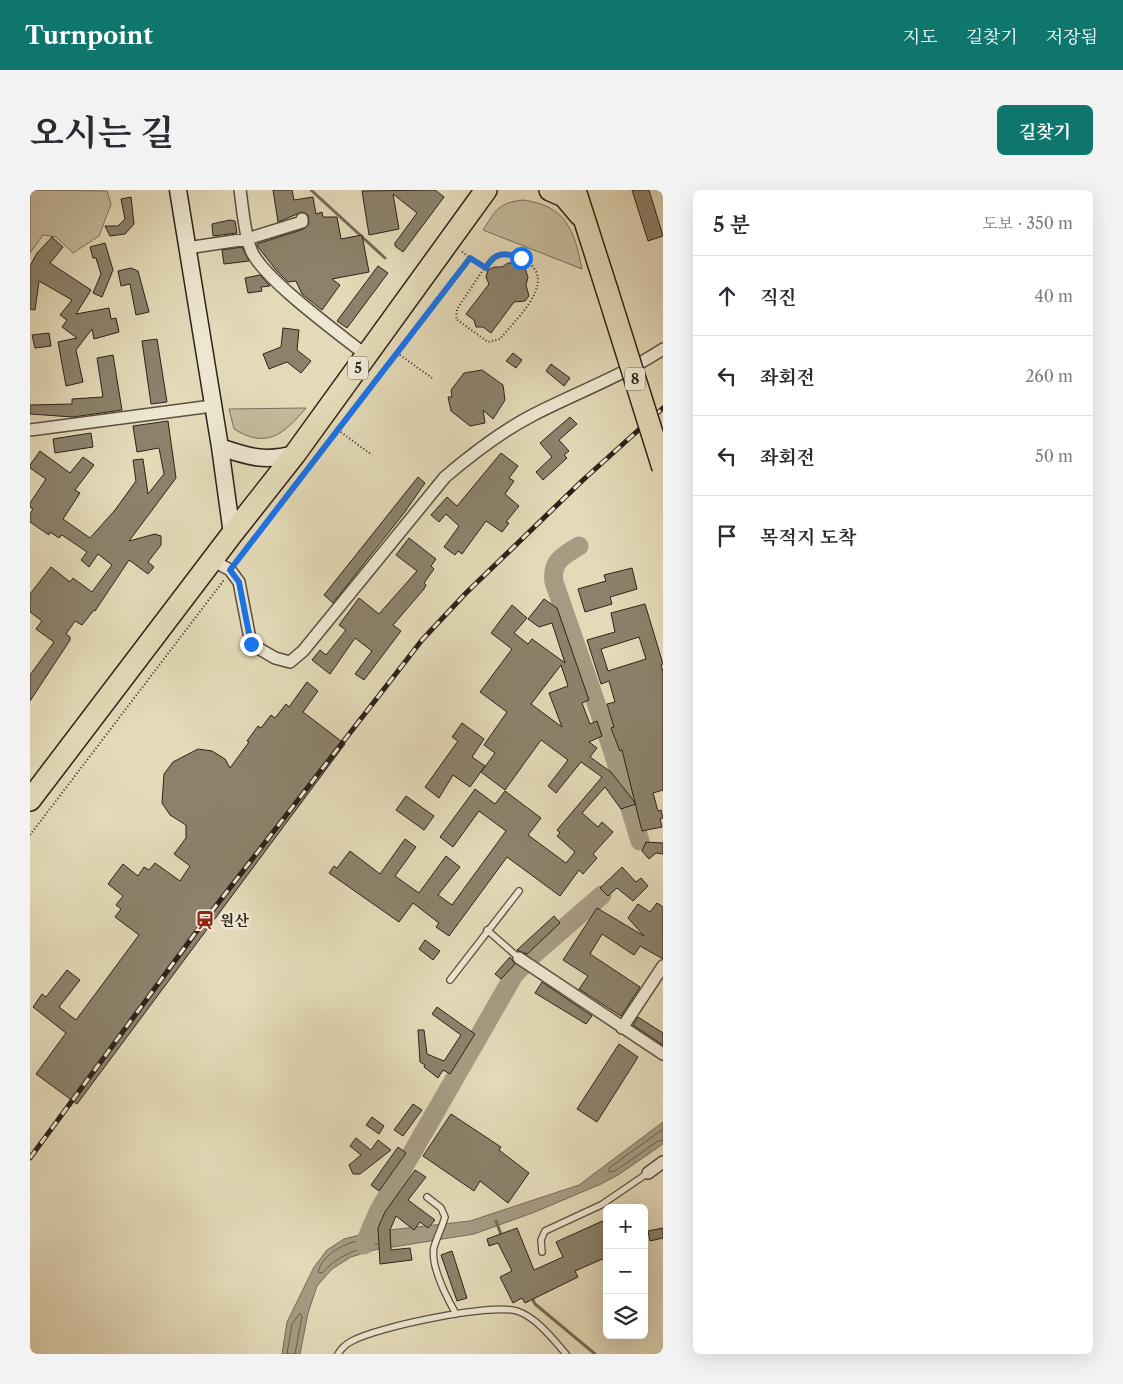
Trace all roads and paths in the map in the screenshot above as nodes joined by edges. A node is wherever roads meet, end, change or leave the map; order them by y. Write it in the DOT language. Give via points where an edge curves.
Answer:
graph roads {
  1 [pos="178,190"];
  2 [pos="240,190"];
  3 [pos="550,190"];
  4 [pos="575,190"];
  5 [pos="488,193"];
  6 [pos="302,218"];
  7 [pos="583,219"];
  8 [pos="248,239"];
  9 [pos="450,241"];
  10 [pos="187,248"];
  11 [pos="470,258"];
  12 [pos="486,268"];
  13 [pos="663,349"];
  14 [pos="397,353"];
  15 [pos="367,356"];
  16 [pos="432,378"];
  17 [pos="212,406"];
  18 [pos="30,430"];
  19 [pos="338,430"];
  20 [pos="220,448"];
  21 [pos="295,454"];
  22 [pos="372,455"];
  23 [pos="663,468"];
  24 [pos="232,534"];
  25 [pos="221,565"];
  26 [pos="30,800"];
  27 [pos="30,835"];
  28 [pos="519,891"];
  29 [pos="487,930"];
  30 [pos="519,958"];
  31 [pos="663,966"];
  32 [pos="450,980"];
  33 [pos="622,1028"];
  34 [pos="663,1054"];
  35 [pos="663,1162"];
  36 [pos="648,1173"];
  37 [pos="426,1197"];
  38 [pos="542,1252"];
  39 [pos="454,1309"];
  40 [pos="338,1354"];
  41 [pos="566,1354"];
  1 -- 10 [label="main road"];
  2 -- 8 [label="street"];
  3 -- 7 [label="highway, 8" via="564,196"];
  4 -- 7 [label="highway, 8"];
  5 -- 9 [label="highway, 5"];
  6 -- 8 [label="street" via="302,222"];
  7 -- 23 [label="highway, 8, bridge"];
  8 -- 10 [label="street"];
  8 -- 15 [label="street" via="260,265"];
  9 -- 11 [label="path"];
  9 -- 15 [label="highway, 5"];
  10 -- 17 [label="main road"];
  11 -- 12 [label="path"];
  11 -- 14 [label="path"];
  12 -- 12 [label="path" via="457,309 456,319 488,342 500,339 536,293 539,281 528,261 510,254 491,258"];
  13 -- 25 [label="street" via="599,385 530,417 467,458 445,477 290,662 251,644 239,582"];
  14 -- 16 [label="path"];
  14 -- 19 [label="path"];
  15 -- 21 [label="highway, 5"];
  17 -- 18 [label="street"];
  17 -- 20 [label="main road"];
  19 -- 22 [label="path"];
  19 -- 25 [label="path"];
  20 -- 21 [label="main road" via="250,458 276,459"];
  20 -- 24 [label="main road"];
  21 -- 24 [label="highway, 5"];
  24 -- 25 [label="highway, 5"];
  25 -- 26 [label="highway, 5"];
  25 -- 27 [label="path" via="217,591"];
  28 -- 29 [label="lane"];
  29 -- 30 [label="lane"];
  29 -- 32 [label="lane"];
  30 -- 33 [label="street"];
  31 -- 33 [label="street"];
  33 -- 34 [label="street"];
  35 -- 36 [label="street"];
  36 -- 38 [label="lane" via="601,1205 545,1231 541,1240"];
  37 -- 39 [label="lane" via="441,1208 445,1217 434,1256 440,1281"];
  39 -- 40 [label="lane" via="352,1341"];
  39 -- 41 [label="lane" via="518,1311"];
}
